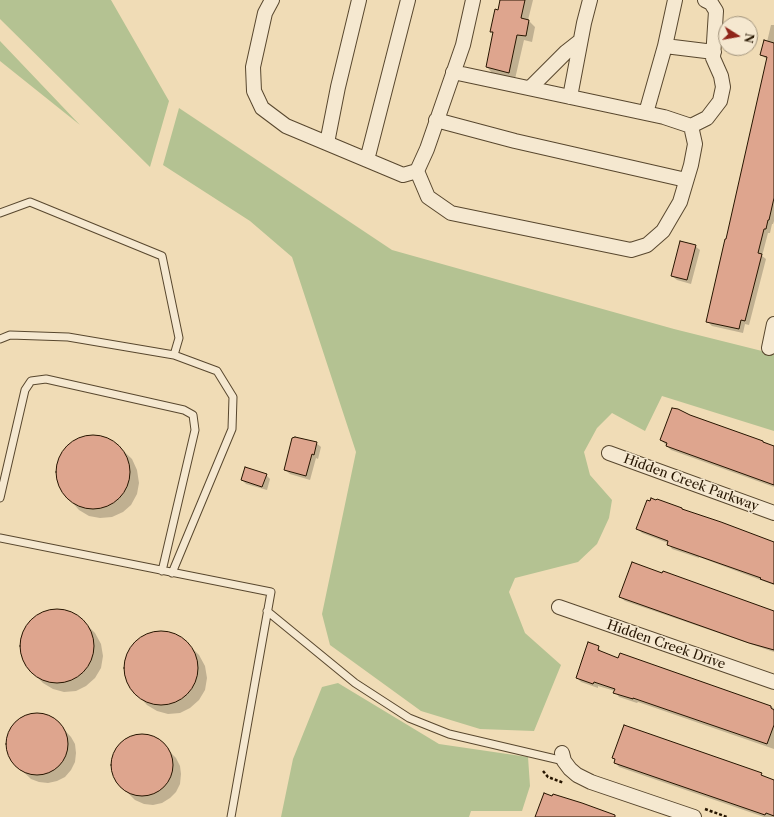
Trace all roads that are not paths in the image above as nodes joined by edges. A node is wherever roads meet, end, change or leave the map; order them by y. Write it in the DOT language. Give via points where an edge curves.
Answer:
graph roads {
  1 [pos="272,0"];
  2 [pos="359,0"];
  3 [pos="408,0"];
  4 [pos="473,0"];
  5 [pos="590,0"];
  6 [pos="675,0"];
  7 [pos="705,0"];
  8 [pos="580,41"];
  9 [pos="665,46"];
  10 [pos="714,52"];
  11 [pos="453,72"];
  12 [pos="530,88"];
  13 [pos="570,97"];
  14 [pos="646,113"];
  15 [pos="436,120"];
  16 [pos="691,126"];
  17 [pos="327,143"];
  18 [pos="367,160"];
  19 [pos="417,171"];
  20 [pos="686,180"];
  21 [pos="0,214"];
  22 [pos="774,324"];
  23 [pos="0,339"];
  24 [pos="769,348"];
  25 [pos="174,356"];
  26 [pos="609,453"];
  27 [pos="0,498"];
  28 [pos="774,513"];
  29 [pos="0,538"];
  30 [pos="162,571"];
  31 [pos="172,573"];
  32 [pos="558,608"];
  33 [pos="267,611"];
  34 [pos="774,682"];
  35 [pos="563,757"];
  36 [pos="231,817"];
  37 [pos="694,817"];
  1 -- 17 [label="street" via="264,13 253,66 254,91 262,108 286,126"];
  2 -- 17 [label="street"];
  3 -- 18 [label="street"];
  4 -- 11 [label="street" via="463,45"];
  5 -- 8 [label="street"];
  6 -- 9 [label="street"];
  7 -- 10 [label="street" via="711,3 716,11"];
  8 -- 12 [label="street"];
  8 -- 13 [label="street"];
  9 -- 10 [label="street"];
  9 -- 14 [label="street"];
  10 -- 16 [label="street" via="713,58 723,87 720,101 707,118"];
  11 -- 12 [label="street"];
  11 -- 15 [label="street"];
  12 -- 13 [label="street"];
  13 -- 14 [label="street"];
  14 -- 16 [label="street"];
  15 -- 19 [label="street"];
  15 -- 20 [label="street"];
  16 -- 20 [label="street" via="695,144"];
  17 -- 18 [label="street"];
  18 -- 19 [label="street" via="403,175"];
  19 -- 20 [label="street" via="428,198 451,213 630,250 647,246 663,231 680,202"];
  21 -- 25 [label="lane" via="30,202 162,256 179,338"];
  22 -- 24 [label="street"];
  23 -- 25 [label="lane" via="10,335 68,337"];
  25 -- 31 [label="lane" via="217,371 233,397 232,429"];
  26 -- 28 [label="street, Hidden Creek Parkway"];
  27 -- 30 [label="lane" via="25,390 31,381 46,379 184,410 193,415 195,430"];
  29 -- 30 [label="lane"];
  30 -- 31 [label="lane"];
  31 -- 33 [label="lane" via="271,592"];
  32 -- 34 [label="street, Hidden Creek Drive"];
  33 -- 35 [label="lane" via="356,683 409,718 450,734"];
  33 -- 36 [label="lane"];
  35 -- 37 [label="street" via="570,769 591,782"];
}
